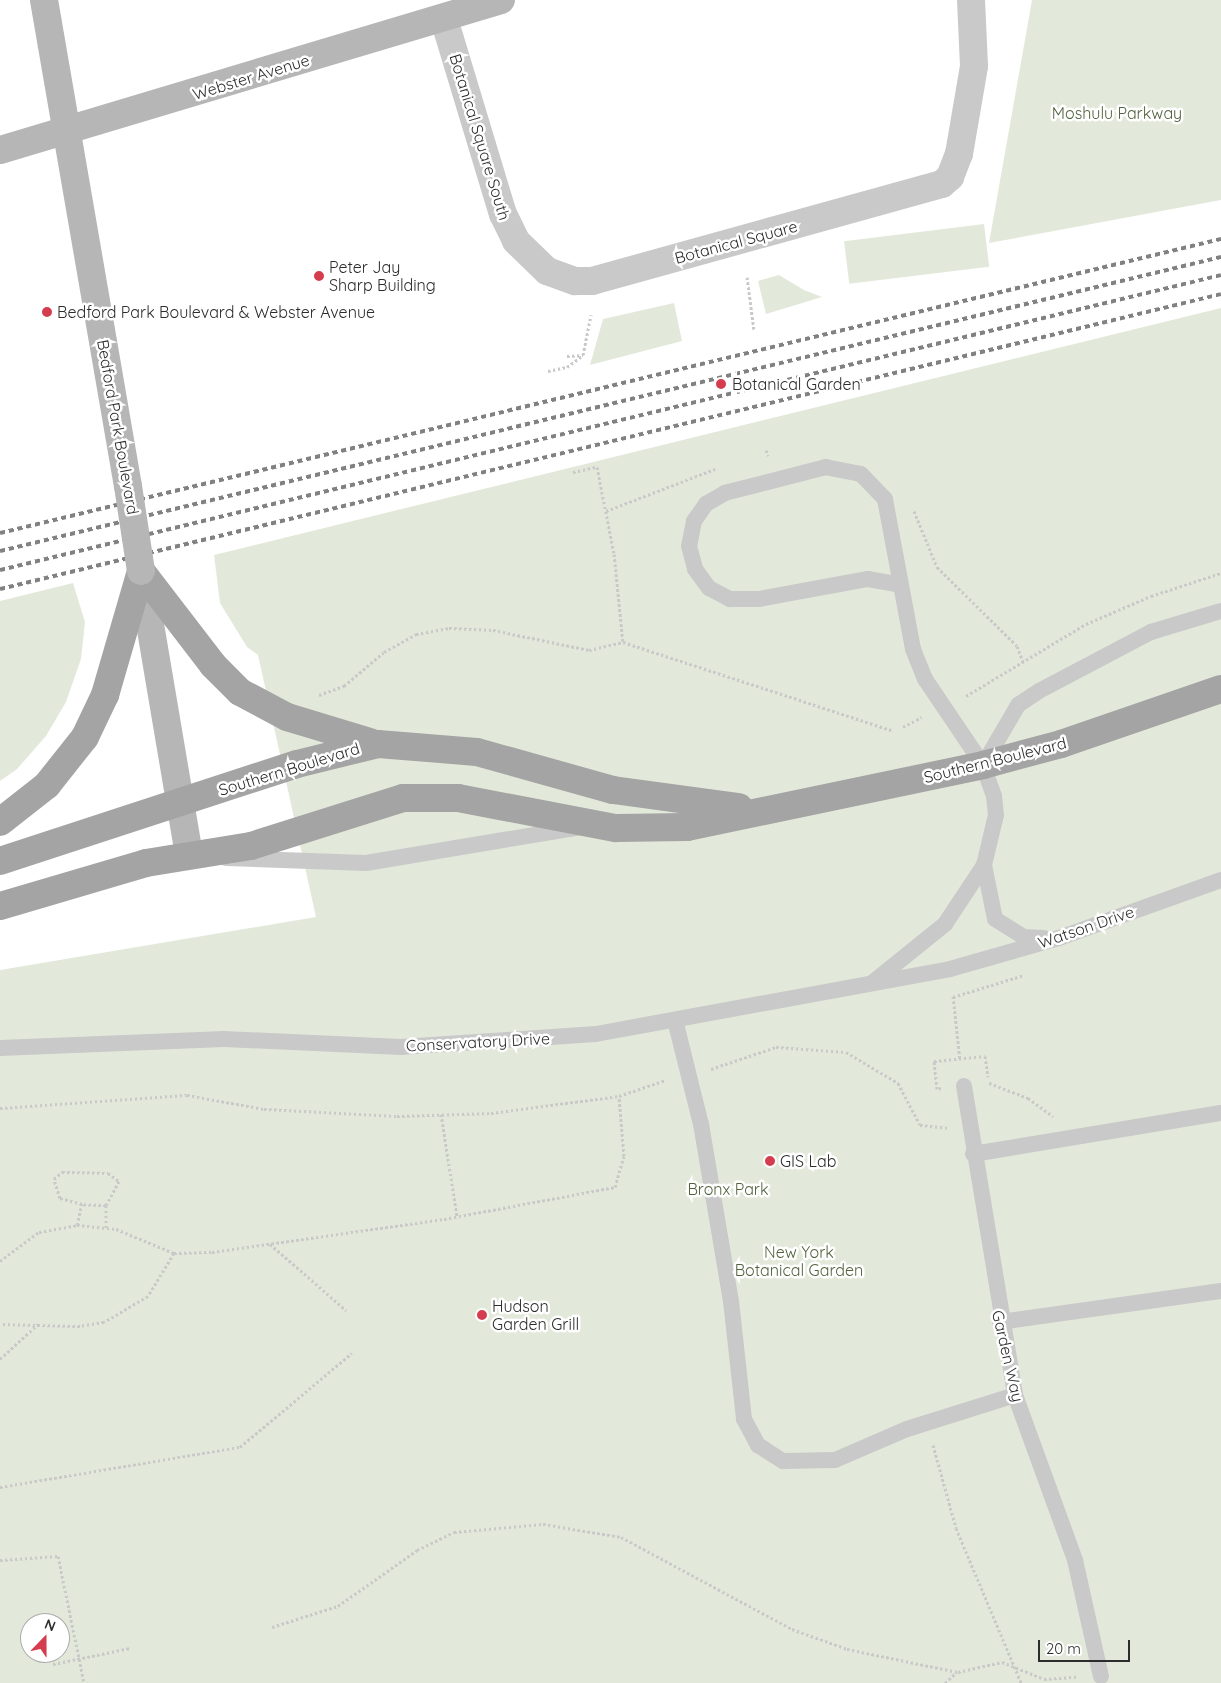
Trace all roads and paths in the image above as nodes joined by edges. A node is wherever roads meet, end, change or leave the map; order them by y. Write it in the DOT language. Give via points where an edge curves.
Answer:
graph roads {
  1 [pos="44,0"];
  2 [pos="502,0"];
  3 [pos="971,0"];
  4 [pos="444,19"];
  5 [pos="67,132"];
  6 [pos="0,150"];
  7 [pos="524,252"];
  8 [pos="747,277"];
  9 [pos="591,315"];
  10 [pos="754,330"];
  11 [pos="583,355"];
  12 [pos="567,356"];
  13 [pos="548,371"];
  14 [pos="766,450"];
  15 [pos="768,456"];
  16 [pos="573,472"];
  17 [pos="142,571"];
  18 [pos="1221,573"];
  19 [pos="897,584"];
  20 [pos="963,597"];
  21 [pos="1221,611"];
  22 [pos="623,642"];
  23 [pos="1024,664"];
  24 [pos="993,682"];
  25 [pos="1221,688"];
  26 [pos="309,697"];
  27 [pos="894,731"];
  28 [pos="378,744"];
  29 [pos="983,765"];
  30 [pos="178,806"];
  31 [pos="763,809"];
  32 [pos="0,822"];
  33 [pos="590,825"];
  34 [pos="189,855"];
  35 [pos="0,861"];
  36 [pos="984,865"];
  37 [pos="1221,880"];
  38 [pos="0,906"];
  39 [pos="1059,938"];
  40 [pos="950,969"];
  41 [pos="1030,973"];
  42 [pos="871,984"];
  43 [pos="952,991"];
  44 [pos="953,996"];
  45 [pos="675,1020"];
  46 [pos="0,1048"];
  47 [pos="960,1058"];
  48 [pos="935,1065"];
  49 [pos="688,1074"];
  50 [pos="964,1086"];
  51 [pos="619,1096"];
  52 [pos="0,1108"];
  53 [pos="1221,1113"];
  54 [pos="441,1114"];
  55 [pos="1054,1117"];
  56 [pos="970,1127"];
  57 [pos="973,1154"];
  58 [pos="82,1204"];
  59 [pos="106,1205"];
  60 [pos="457,1216"];
  61 [pos="77,1224"];
  62 [pos="106,1228"];
  63 [pos="270,1244"];
  64 [pos="174,1253"];
  65 [pos="0,1261"];
  66 [pos="1221,1291"];
  67 [pos="346,1310"];
  68 [pos="1000,1322"];
  69 [pos="0,1324"];
  70 [pos="38,1324"];
  71 [pos="352,1353"];
  72 [pos="0,1359"];
  73 [pos="1015,1395"];
  74 [pos="927,1422"];
  75 [pos="0,1487"];
  76 [pos="0,1560"];
  77 [pos="272,1627"];
  78 [pos="130,1648"];
  79 [pos="80,1661"];
  80 [pos="53,1664"];
  81 [pos="1013,1664"];
  82 [pos="958,1672"];
  83 [pos="1102,1676"];
  84 [pos="84,1683"];
  85 [pos="945,1683"];
  86 [pos="1022,1683"];
  1 -- 5 [label="main road, Bedford Park Boulevard"];
  2 -- 4 [label="main road, Webster Avenue"];
  3 -- 7 [label="street, Botanical Square" via="974,66 950,177 933,188 592,280 547,271"];
  4 -- 5 [label="main road, Webster Avenue"];
  4 -- 7 [label="street, Botanical Square South" via="503,214"];
  5 -- 6 [label="main road, Webster Avenue"];
  5 -- 17 [label="main road, Bedford Park Boulevard, bridge"];
  8 -- 10 [label="path"];
  9 -- 11 [label="path"];
  11 -- 12 [label="path"];
  11 -- 13 [label="path" via="567,367"];
  14 -- 15 [label="path"];
  16 -- 22 [label="path" via="597,466 614,554"];
  17 -- 28 [label="main road" via="214,666 240,692 287,717"];
  17 -- 30 [label="main road, Bedford Park Boulevard"];
  17 -- 32 [label="main road" via="105,695 92,723 47,785"];
  18 -- 23 [label="path" via="1151,596 1086,624"];
  19 -- 19 [label="lane" via="885,499 871,481 850,469 826,467 734,489 706,504 694,521 689,546 696,569 709,588 730,599 759,599 868,579"];
  19 -- 29 [label="lane" via="924,679"];
  20 -- 23 [label="path" via="1017,646"];
  21 -- 29 [label="lane" via="1150,632 1038,691 1018,704"];
  22 -- 26 [label="path" via="589,650 493,630 449,628 416,634 384,652 344,686"];
  22 -- 27 [label="path"];
  23 -- 24 [label="path"];
  25 -- 29 [label="main road, Southern Boulevard" via="1061,744"];
  28 -- 30 [label="main road, Southern Boulevard" via="305,762"];
  28 -- 31 [label="main road, Southern Boulevard" via="477,752 613,790"];
  29 -- 31 [label="main road, Southern Boulevard"];
  29 -- 36 [label="lane" via="994,796 996,815"];
  30 -- 34 [label="main road, Bedford Park Boulevard"];
  30 -- 35 [label="main road, Southern Boulevard"];
  31 -- 33 [label="main road, Southern Boulevard" via="671,829"];
  33 -- 34 [label="lane" via="366,863"];
  33 -- 34 [label="main road, Southern Boulevard" via="458,798 403,798 251,846"];
  34 -- 38 [label="main road, Southern Boulevard" via="146,863"];
  36 -- 39 [label="lane" via="989,905 1004,928 1024,937"];
  36 -- 42 [label="lane" via="935,934"];
  37 -- 39 [label="lane, Watson Drive"];
  39 -- 40 [label="lane, Watson Drive"];
  40 -- 42 [label="lane, Conservatory Drive"];
  41 -- 44 [label="path"];
  42 -- 45 [label="lane, Conservatory Drive"];
  43 -- 44 [label="path"];
  44 -- 47 [label="path"];
  45 -- 46 [label="lane, Conservatory Drive" via="596,1034 411,1046 215,1039"];
  45 -- 49 [label="lane"];
  47 -- 48 [label="path"];
  47 -- 55 [label="path" via="985,1056 989,1084 1028,1098"];
  49 -- 51 [label="path"];
  49 -- 56 [label="path" via="776,1047 846,1052 898,1083 920,1125 930,1129"];
  49 -- 74 [label="lane" via="703,1134 749,1433 769,1455 812,1463 835,1460"];
  50 -- 56 [label="lane, Garden Way"];
  51 -- 54 [label="path" via="491,1113"];
  51 -- 60 [label="path" via="624,1156 615,1187"];
  52 -- 54 [label="path" via="187,1095 264,1109"];
  53 -- 57 [label="lane"];
  54 -- 60 [label="path"];
  56 -- 57 [label="lane, Garden Way"];
  57 -- 68 [label="lane, Garden Way"];
  58 -- 59 [label="path"];
  58 -- 59 [label="path" via="60,1198 54,1190 54,1179 62,1172 108,1173 119,1181"];
  58 -- 61 [label="path"];
  59 -- 62 [label="path"];
  60 -- 63 [label="path"];
  61 -- 62 [label="path"];
  61 -- 65 [label="path" via="38,1232"];
  62 -- 64 [label="path"];
  63 -- 64 [label="path"];
  63 -- 67 [label="path"];
  64 -- 70 [label="path" via="157,1285 127,1311 80,1326"];
  66 -- 68 [label="lane"];
  68 -- 73 [label="lane, Garden Way"];
  69 -- 70 [label="path"];
  70 -- 72 [label="path"];
  71 -- 75 [label="path" via="240,1447"];
  73 -- 74 [label="lane"];
  73 -- 83 [label="lane, Garden Way" via="1075,1560"];
  74 -- 81 [label="path" via="949,1508"];
  76 -- 79 [label="path" via="58,1556"];
  77 -- 82 [label="path" via="338,1606 417,1550 454,1532 516,1524 572,1526 621,1537 722,1593 819,1640 877,1657"];
  78 -- 79 [label="path"];
  79 -- 80 [label="path"];
  79 -- 84 [label="path"];
  81 -- 82 [label="path" via="994,1662"];
  81 -- 83 [label="path" via="1044,1679"];
  81 -- 86 [label="path"];
  82 -- 85 [label="path"];
}
